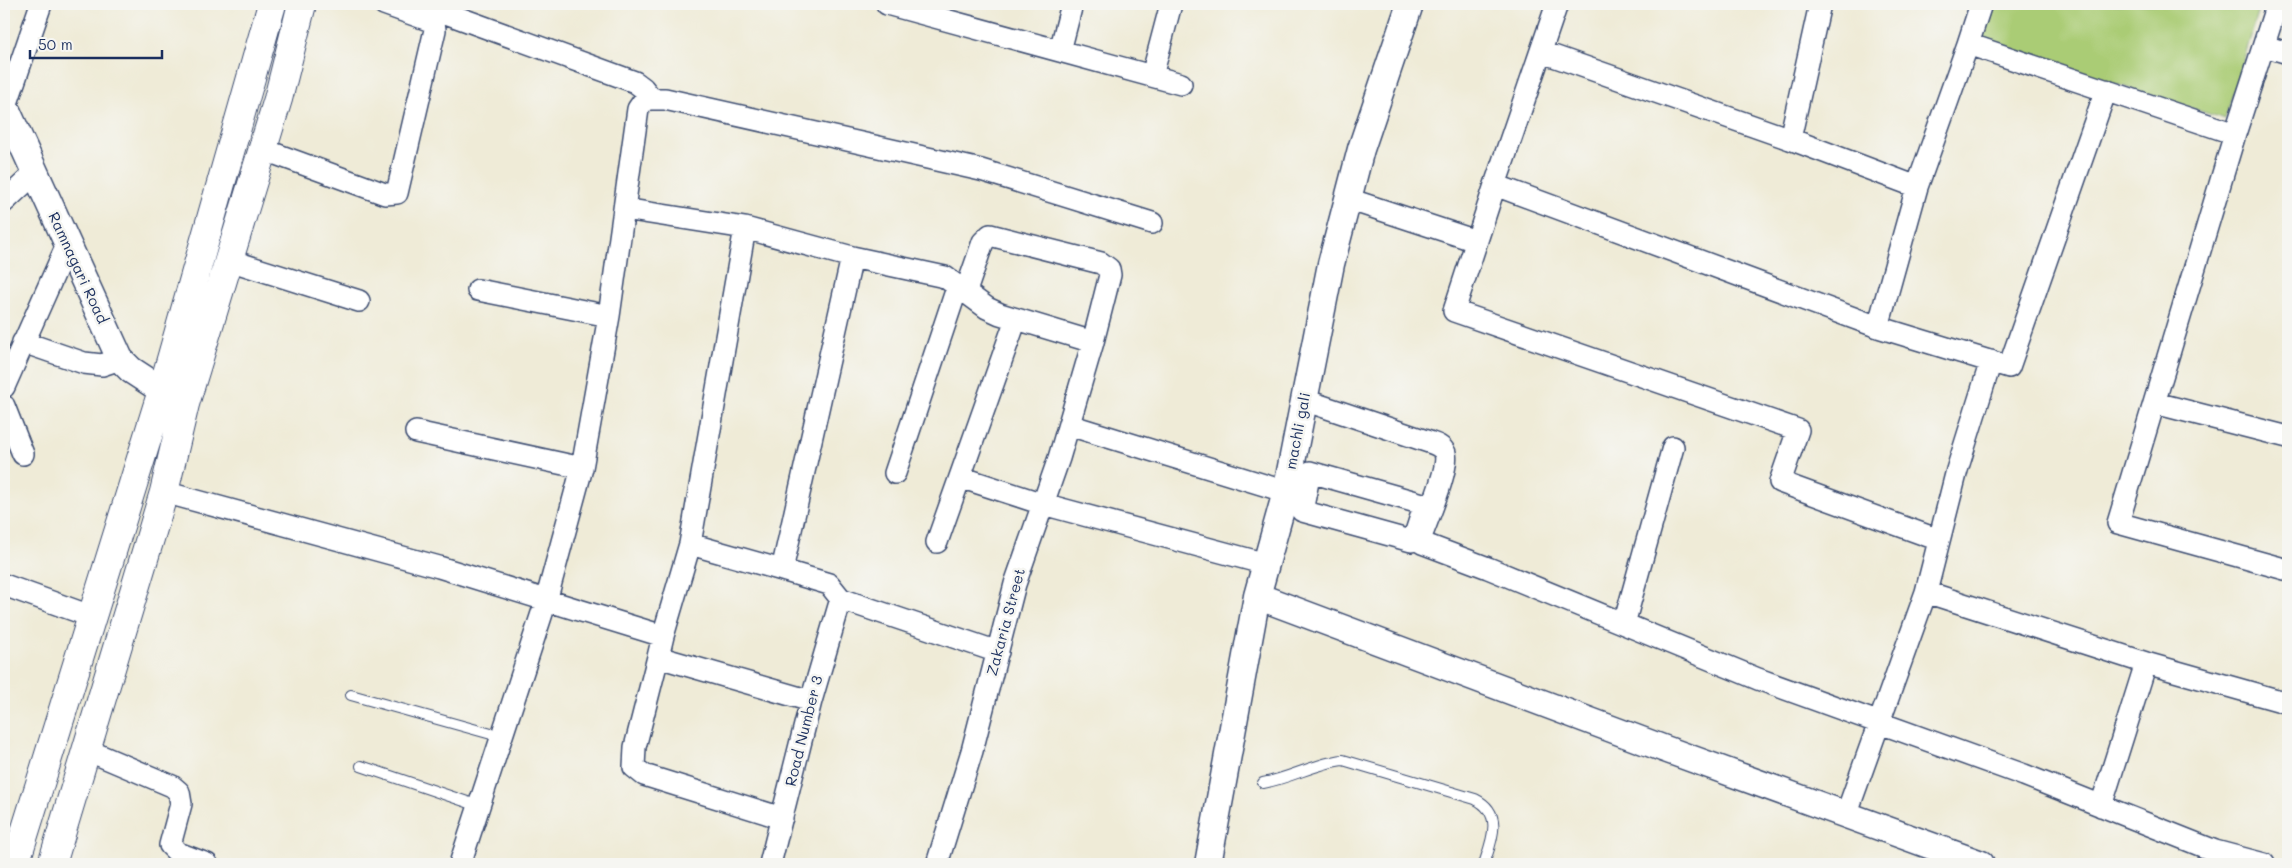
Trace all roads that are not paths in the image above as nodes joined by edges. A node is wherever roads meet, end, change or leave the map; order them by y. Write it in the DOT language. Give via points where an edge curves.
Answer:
graph roads {
  1 [pos="41,4"];
  2 [pos="272,4"];
  3 [pos="302,4"];
  4 [pos="384,4"];
  5 [pos="421,4"];
  6 [pos="887,4"];
  7 [pos="1072,4"];
  8 [pos="1171,4"];
  9 [pos="1410,4"];
  10 [pos="1558,4"];
  11 [pos="1820,4"];
  12 [pos="1981,4"];
  13 [pos="2277,4"];
  14 [pos="1968,44"];
  15 [pos="2264,46"];
  16 [pos="1060,51"];
  17 [pos="1542,52"];
  18 [pos="2288,54"];
  19 [pos="1152,76"];
  20 [pos="1181,84"];
  21 [pos="2106,90"];
  22 [pos="650,98"];
  23 [pos="5,105"];
  24 [pos="2236,134"];
  25 [pos="1790,139"];
  26 [pos="262,149"];
  27 [pos="35,173"];
  28 [pos="1495,185"];
  29 [pos="1917,187"];
  30 [pos="1348,199"];
  31 [pos="4,202"];
  32 [pos="624,209"];
  33 [pos="1152,223"];
  34 [pos="745,228"];
  35 [pos="1476,241"];
  36 [pos="67,245"];
  37 [pos="852,257"];
  38 [pos="229,260"];
  39 [pos="962,288"];
  40 [pos="478,290"];
  41 [pos="359,301"];
  42 [pos="609,316"];
  43 [pos="1016,319"];
  44 [pos="1878,327"];
  45 [pos="23,342"];
  46 [pos="1093,342"];
  47 [pos="120,359"];
  48 [pos="1991,361"];
  49 [pos="4,387"];
  50 [pos="174,398"];
  51 [pos="1304,400"];
  52 [pos="2155,403"];
  53 [pos="4,406"];
  54 [pos="1069,425"];
  55 [pos="416,432"];
  56 [pos="2288,437"];
  57 [pos="1673,447"];
  58 [pos="23,454"];
  59 [pos="582,468"];
  60 [pos="895,473"];
  61 [pos="960,477"];
  62 [pos="164,492"];
  63 [pos="1295,495"];
  64 [pos="1043,504"];
  65 [pos="1419,532"];
  66 [pos="1939,540"];
  67 [pos="937,542"];
  68 [pos="690,544"];
  69 [pos="1266,564"];
  70 [pos="782,570"];
  71 [pos="2288,570"];
  72 [pos="4,585"];
  73 [pos="1926,592"];
  74 [pos="1257,596"];
  75 [pos="841,599"];
  76 [pos="546,601"];
  77 [pos="93,617"];
  78 [pos="1624,624"];
  79 [pos="662,636"];
  80 [pos="998,652"];
  81 [pos="658,658"];
  82 [pos="2146,663"];
  83 [pos="350,695"];
  84 [pos="811,701"];
  85 [pos="2288,703"];
  86 [pos="1880,723"];
  87 [pos="502,737"];
  88 [pos="86,750"];
  89 [pos="361,766"];
  90 [pos="1264,783"];
  91 [pos="478,806"];
  92 [pos="2101,806"];
  93 [pos="1846,815"];
  94 [pos="782,818"];
  95 [pos="15,864"];
  96 [pos="52,864"];
  97 [pos="207,864"];
  98 [pos="460,864"];
  99 [pos="770,864"];
  100 [pos="937,864"];
  101 [pos="1208,864"];
  102 [pos="1484,864"];
  103 [pos="1981,864"];
  104 [pos="2264,864"];
  1 -- 23 [label="street"];
  2 -- 50 [label="main road"];
  3 -- 26 [label="main road"];
  4 -- 26 [label="street" via="424,16 434,22 435,30 397,193 385,194"];
  5 -- 22 [label="street" via="635,82"];
  6 -- 16 [label="street"];
  7 -- 16 [label="street"];
  8 -- 19 [label="street"];
  9 -- 30 [label="street, machli gali" via="1361,149"];
  10 -- 17 [label="street"];
  11 -- 25 [label="street"];
  12 -- 14 [label="street"];
  13 -- 15 [label="street"];
  14 -- 21 [label="street"];
  14 -- 29 [label="street"];
  15 -- 18 [label="street"];
  15 -- 24 [label="street"];
  16 -- 19 [label="street"];
  17 -- 25 [label="street"];
  17 -- 28 [label="street"];
  19 -- 20 [label="street"];
  21 -- 24 [label="street"];
  21 -- 48 [label="street" via="2009,367"];
  22 -- 32 [label="street" via="645,99 638,109"];
  22 -- 33 [label="street" via="981,170"];
  23 -- 27 [label="street, Ramnagari Road"];
  24 -- 52 [label="street"];
  25 -- 29 [label="street"];
  26 -- 38 [label="main road"];
  27 -- 31 [label="street"];
  27 -- 36 [label="street, Ramnagari Road"];
  28 -- 35 [label="street"];
  28 -- 44 [label="street"];
  29 -- 44 [label="street"];
  30 -- 35 [label="street"];
  30 -- 51 [label="street, machli gali" via="1331,264"];
  32 -- 34 [label="street"];
  32 -- 42 [label="street"];
  34 -- 37 [label="street"];
  34 -- 68 [label="street"];
  35 -- 66 [label="street" via="1454,311 1798,430 1780,482"];
  36 -- 45 [label="street"];
  36 -- 47 [label="street, Ramnagari Road"];
  37 -- 39 [label="street" via="938,274"];
  37 -- 70 [label="street"];
  38 -- 41 [label="street"];
  38 -- 50 [label="main road"];
  39 -- 43 [label="street" via="987,308"];
  39 -- 46 [label="street, Zakaria Street" via="983,242 990,235 1101,263 1110,269 1110,275"];
  39 -- 60 [label="street"];
  40 -- 42 [label="street"];
  42 -- 59 [label="street"];
  43 -- 46 [label="street"];
  43 -- 61 [label="street"];
  44 -- 48 [label="street"];
  45 -- 47 [label="street" via="84,363 102,365"];
  45 -- 49 [label="street"];
  46 -- 54 [label="street, Zakaria Street"];
  47 -- 50 [label="street, Ramnagari Road"];
  48 -- 66 [label="street"];
  50 -- 62 [label="main road"];
  50 -- 77 [label="main road"];
  51 -- 63 [label="street, machli gali"];
  51 -- 65 [label="street" via="1443,449 1444,472"];
  52 -- 56 [label="street"];
  52 -- 71 [label="street" via="2118,524"];
  53 -- 58 [label="street"];
  54 -- 63 [label="street"];
  54 -- 64 [label="street, Zakaria Street"];
  55 -- 59 [label="street"];
  57 -- 78 [label="street"];
  59 -- 76 [label="street"];
  61 -- 64 [label="street"];
  61 -- 67 [label="street"];
  62 -- 76 [label="street" via="439,567"];
  62 -- 88 [label="main road"];
  63 -- 65 [label="street" via="1302,510 1411,541"];
  63 -- 65 [label="street" via="1313,472 1423,504"];
  63 -- 69 [label="street, machli gali"];
  64 -- 69 [label="street"];
  64 -- 80 [label="street, Zakaria Street" via="1015,584"];
  65 -- 78 [label="street" via="1422,543"];
  66 -- 73 [label="street"];
  68 -- 70 [label="street"];
  68 -- 79 [label="street"];
  69 -- 74 [label="street, machli gali"];
  70 -- 75 [label="street" via="829,584"];
  72 -- 77 [label="street"];
  73 -- 82 [label="street"];
  73 -- 86 [label="street"];
  74 -- 93 [label="street"];
  74 -- 101 [label="street, machli gali"];
  75 -- 80 [label="street"];
  75 -- 84 [label="street, Road Number 3"];
  76 -- 79 [label="street"];
  76 -- 87 [label="street"];
  77 -- 95 [label="main road"];
  78 -- 86 [label="street" via="1758,679"];
  79 -- 81 [label="street"];
  80 -- 100 [label="street, Zakaria Street"];
  81 -- 84 [label="street"];
  81 -- 94 [label="street" via="635,747 634,768 644,775"];
  82 -- 85 [label="street"];
  82 -- 92 [label="street"];
  83 -- 87 [label="lane"];
  84 -- 94 [label="street, Road Number 3"];
  86 -- 92 [label="street"];
  86 -- 93 [label="street"];
  87 -- 91 [label="street"];
  88 -- 96 [label="main road"];
  88 -- 97 [label="street" via="172,786 179,792 181,804 170,845 178,853"];
  89 -- 91 [label="lane"];
  90 -- 102 [label="lane" via="1343,760 1475,799 1490,810 1493,819 1494,829"];
  91 -- 98 [label="street"];
  92 -- 104 [label="street" via="2215,851"];
  93 -- 103 [label="street"];
  94 -- 99 [label="street, Road Number 3"];
}
